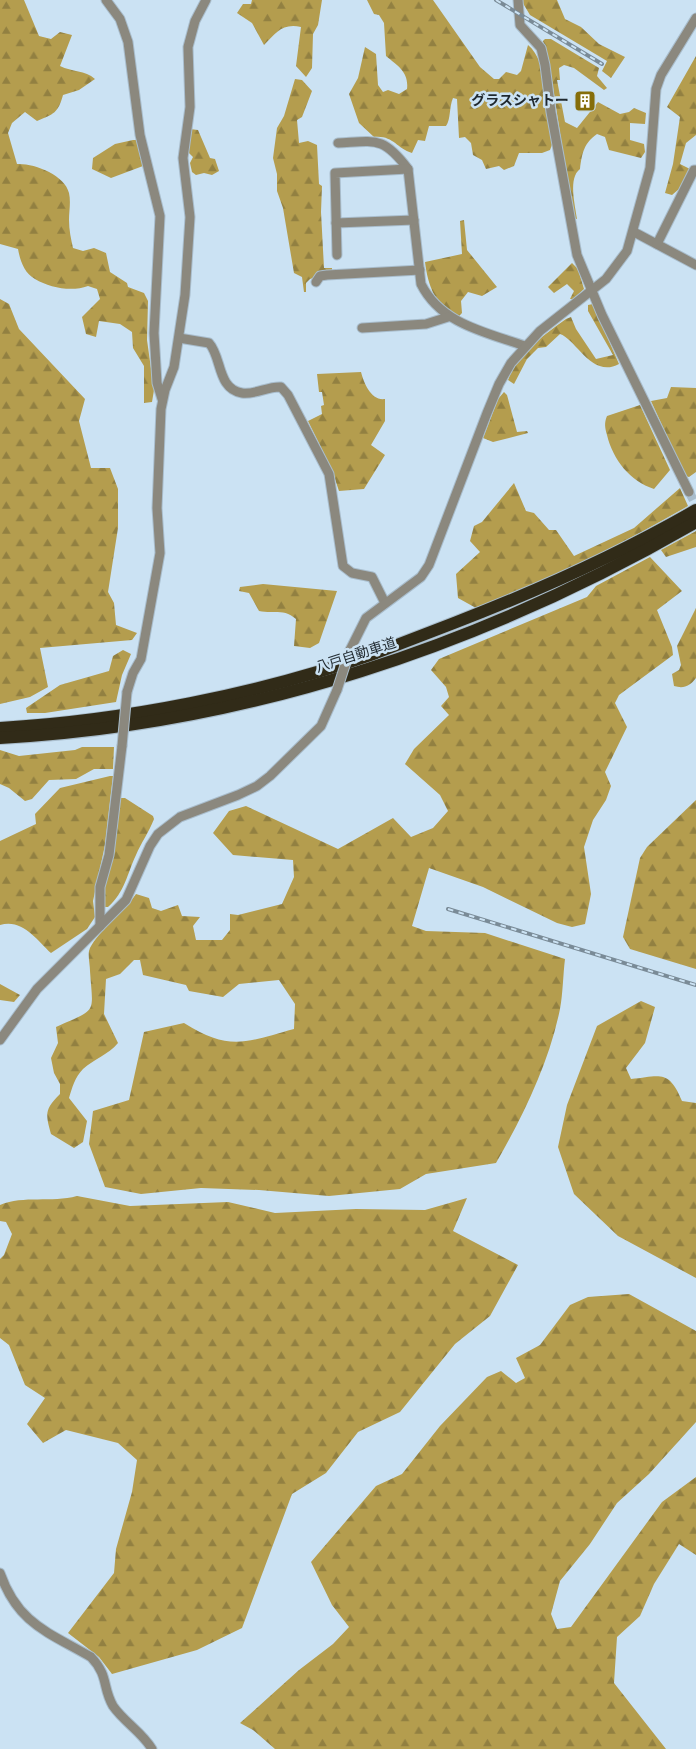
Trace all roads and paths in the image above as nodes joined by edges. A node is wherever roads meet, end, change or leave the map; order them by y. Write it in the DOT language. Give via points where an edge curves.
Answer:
graph roads {
  1 [pos="106,0"];
  2 [pos="206,0"];
  3 [pos="518,0"];
  4 [pos="696,18"];
  5 [pos="338,143"];
  6 [pos="408,169"];
  7 [pos="696,170"];
  8 [pos="414,220"];
  9 [pos="336,223"];
  10 [pos="634,232"];
  11 [pos="657,244"];
  12 [pos="337,255"];
  13 [pos="696,264"];
  14 [pos="420,270"];
  15 [pos="316,282"];
  16 [pos="592,292"];
  17 [pos="448,317"];
  18 [pos="362,328"];
  19 [pos="179,338"];
  20 [pos="524,346"];
  21 [pos="162,399"];
  22 [pos="689,492"];
  23 [pos="696,510"];
  24 [pos="696,522"];
  25 [pos="385,603"];
  26 [pos="0,728"];
  27 [pos="0,738"];
  28 [pos="100,926"];
  29 [pos="0,1040"];
  30 [pos="0,1573"];
  31 [pos="152,1749"];
  1 -- 21 [label="street" via="120,19 128,42 140,135 160,216 154,334 157,383"];
  2 -- 19 [label="street" via="195,21 188,47 190,107 183,158 190,227"];
  3 -- 16 [label="street" via="520,25 541,48 572,233"];
  4 -- 10 [label="street" via="661,75 656,89 650,168"];
  5 -- 6 [label="street" via="377,141 397,155"];
  6 -- 8 [label="street"];
  6 -- 9 [label="street" via="335,173"];
  7 -- 11 [label="street"];
  8 -- 9 [label="street"];
  8 -- 14 [label="street"];
  9 -- 12 [label="street"];
  10 -- 11 [label="street"];
  10 -- 16 [label="street" via="620,263"];
  11 -- 13 [label="street"];
  14 -- 15 [label="street" via="327,275 320,276"];
  14 -- 17 [label="street" via="421,284 428,298"];
  16 -- 20 [label="street"];
  16 -- 22 [label="street"];
  17 -- 18 [label="street" via="426,324"];
  17 -- 20 [label="street"];
  19 -- 21 [label="street" via="174,367"];
  19 -- 25 [label="street" via="209,343 217,355 222,374 234,389 242,393 272,387 281,388 288,395 329,474 343,566 352,573 372,578"];
  20 -- 25 [label="street" via="499,384 429,565 421,576"];
  21 -- 28 [label="street, bridge" via="157,508 160,553 141,659 127,692 110,848 100,887"];
  23 -- 26 [label="highway, 八戸自動車道" via="567,577 376,653 258,688 182,704"];
  24 -- 27 [label="highway, 八戸自動車道" via="628,560 530,607 381,665 262,700 203,712 57,734"];
  25 -- 28 [label="street, bridge" via="366,618 321,726 270,776 250,789 194,810 166,826 150,846 126,900"];
  28 -- 29 [label="street" via="37,989"];
  30 -- 31 [label="street" via="11,1598 25,1618 91,1657 98,1665 114,1706"];
}
